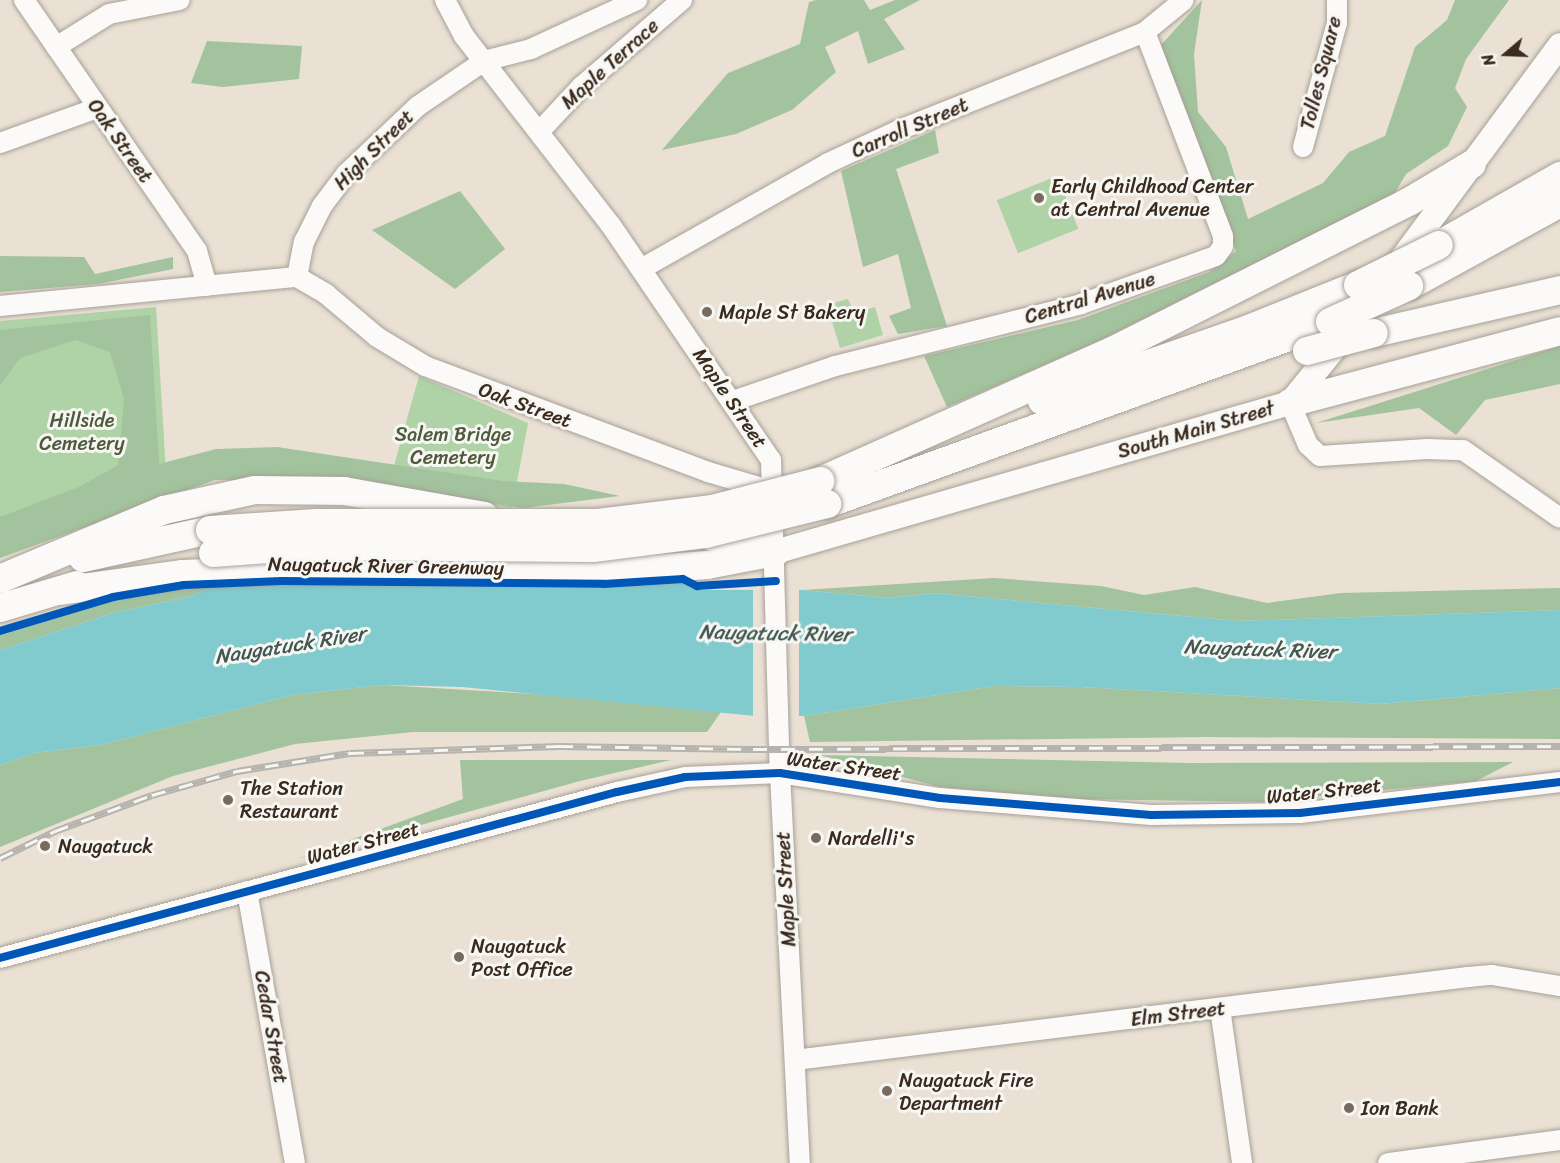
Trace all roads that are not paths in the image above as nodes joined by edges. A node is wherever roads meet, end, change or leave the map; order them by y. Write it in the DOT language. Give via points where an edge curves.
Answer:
graph roads {
  1 [pos="24,0"];
  2 [pos="180,0"];
  3 [pos="445,0"];
  4 [pos="637,0"];
  5 [pos="682,0"];
  6 [pos="1184,0"];
  7 [pos="1337,0"];
  8 [pos="1145,32"];
  9 [pos="1560,45"];
  10 [pos="56,47"];
  11 [pos="484,61"];
  12 [pos="97,108"];
  13 [pos="540,131"];
  14 [pos="0,143"];
  15 [pos="1303,147"];
  16 [pos="1472,164"];
  17 [pos="1560,176"];
  18 [pos="1560,204"];
  19 [pos="641,269"];
  20 [pos="297,277"];
  21 [pos="207,286"];
  22 [pos="1560,290"];
  23 [pos="0,306"];
  24 [pos="1560,331"];
  25 [pos="732,401"];
  26 [pos="1115,401"];
  27 [pos="1290,403"];
  28 [pos="775,492"];
  29 [pos="823,492"];
  30 [pos="1560,518"];
  31 [pos="213,552"];
  32 [pos="775,552"];
  33 [pos="0,581"];
  34 [pos="0,608"];
  35 [pos="780,773"];
  36 [pos="1560,782"];
  37 [pos="247,891"];
  38 [pos="0,958"];
  39 [pos="1560,986"];
  40 [pos="1220,1008"];
  41 [pos="795,1060"];
  42 [pos="1560,1140"];
  43 [pos="296,1163"];
  44 [pos="800,1163"];
  45 [pos="1242,1163"];
  46 [pos="1388,1163"];
  1 -- 10 [label="street, Oak Street"];
  2 -- 10 [label="street" via="109,14"];
  3 -- 11 [label="street, Maple Street" via="464,36"];
  4 -- 11 [label="street, High Street" via="531,49"];
  5 -- 13 [label="street, Maple Terrace" via="582,86"];
  6 -- 8 [label="street, Carroll Street"];
  7 -- 15 [label="street, Tolles Square" via="1337,22"];
  8 -- 19 [label="street, Carroll Street" via="839,158"];
  8 -- 25 [label="street, Central Avenue" via="1223,236 1223,246 1206,260 1081,304 835,366"];
  9 -- 16 [label="main road, South Main Street"];
  10 -- 12 [label="street, Oak Street"];
  11 -- 13 [label="street, Maple Street"];
  11 -- 20 [label="street, High Street" via="418,106 346,174 312,224"];
  12 -- 14 [label="street"];
  12 -- 21 [label="street, Oak Street" via="197,251"];
  13 -- 19 [label="street, Maple Street"];
  16 -- 27 [label="main road, South Main Street" via="1330,356"];
  16 -- 29 [label="highway" via="1399,207"];
  17 -- 29 [label="highway, bridge" via="1439,245 1358,285"];
  18 -- 26 [label="highway, bridge" via="1408,286 1330,322"];
  19 -- 25 [label="street, Maple Street"];
  20 -- 21 [label="street"];
  20 -- 28 [label="street, Oak Street" via="326,294 377,337 424,366 708,472"];
  21 -- 23 [label="street"];
  22 -- 26 [label="highway, bridge" via="1374,333"];
  24 -- 27 [label="highway"];
  25 -- 28 [label="street, Maple Street" via="768,452"];
  26 -- 29 [label="highway"];
  27 -- 30 [label="street" via="1308,445 1320,456 1462,450"];
  27 -- 32 [label="main road, South Main Street"];
  28 -- 32 [label="street, Maple Street"];
  29 -- 31 [label="highway, bridge" via="598,523 317,522"];
  31 -- 32 [label="highway" via="594,572 683,568"];
  31 -- 33 [label="highway" via="111,550"];
  31 -- 34 [label="highway" via="126,571"];
  32 -- 33 [label="highway" via="745,537 574,532 383,497 282,488 225,495 164,510"];
  32 -- 35 [label="street, Maple Street"];
  35 -- 36 [label="street, Water Street" via="940,798 1151,815 1300,813"];
  35 -- 37 [label="street, Water Street" via="685,777 649,783"];
  35 -- 41 [label="street, Maple Street"];
  37 -- 38 [label="street, Water Street"];
  37 -- 43 [label="street, Cedar Street"];
  39 -- 40 [label="street, Elm Street" via="1492,975"];
  40 -- 41 [label="street, Elm Street"];
  40 -- 45 [label="street"];
  41 -- 44 [label="street, Maple Street"];
  42 -- 46 [label="street"];
}
